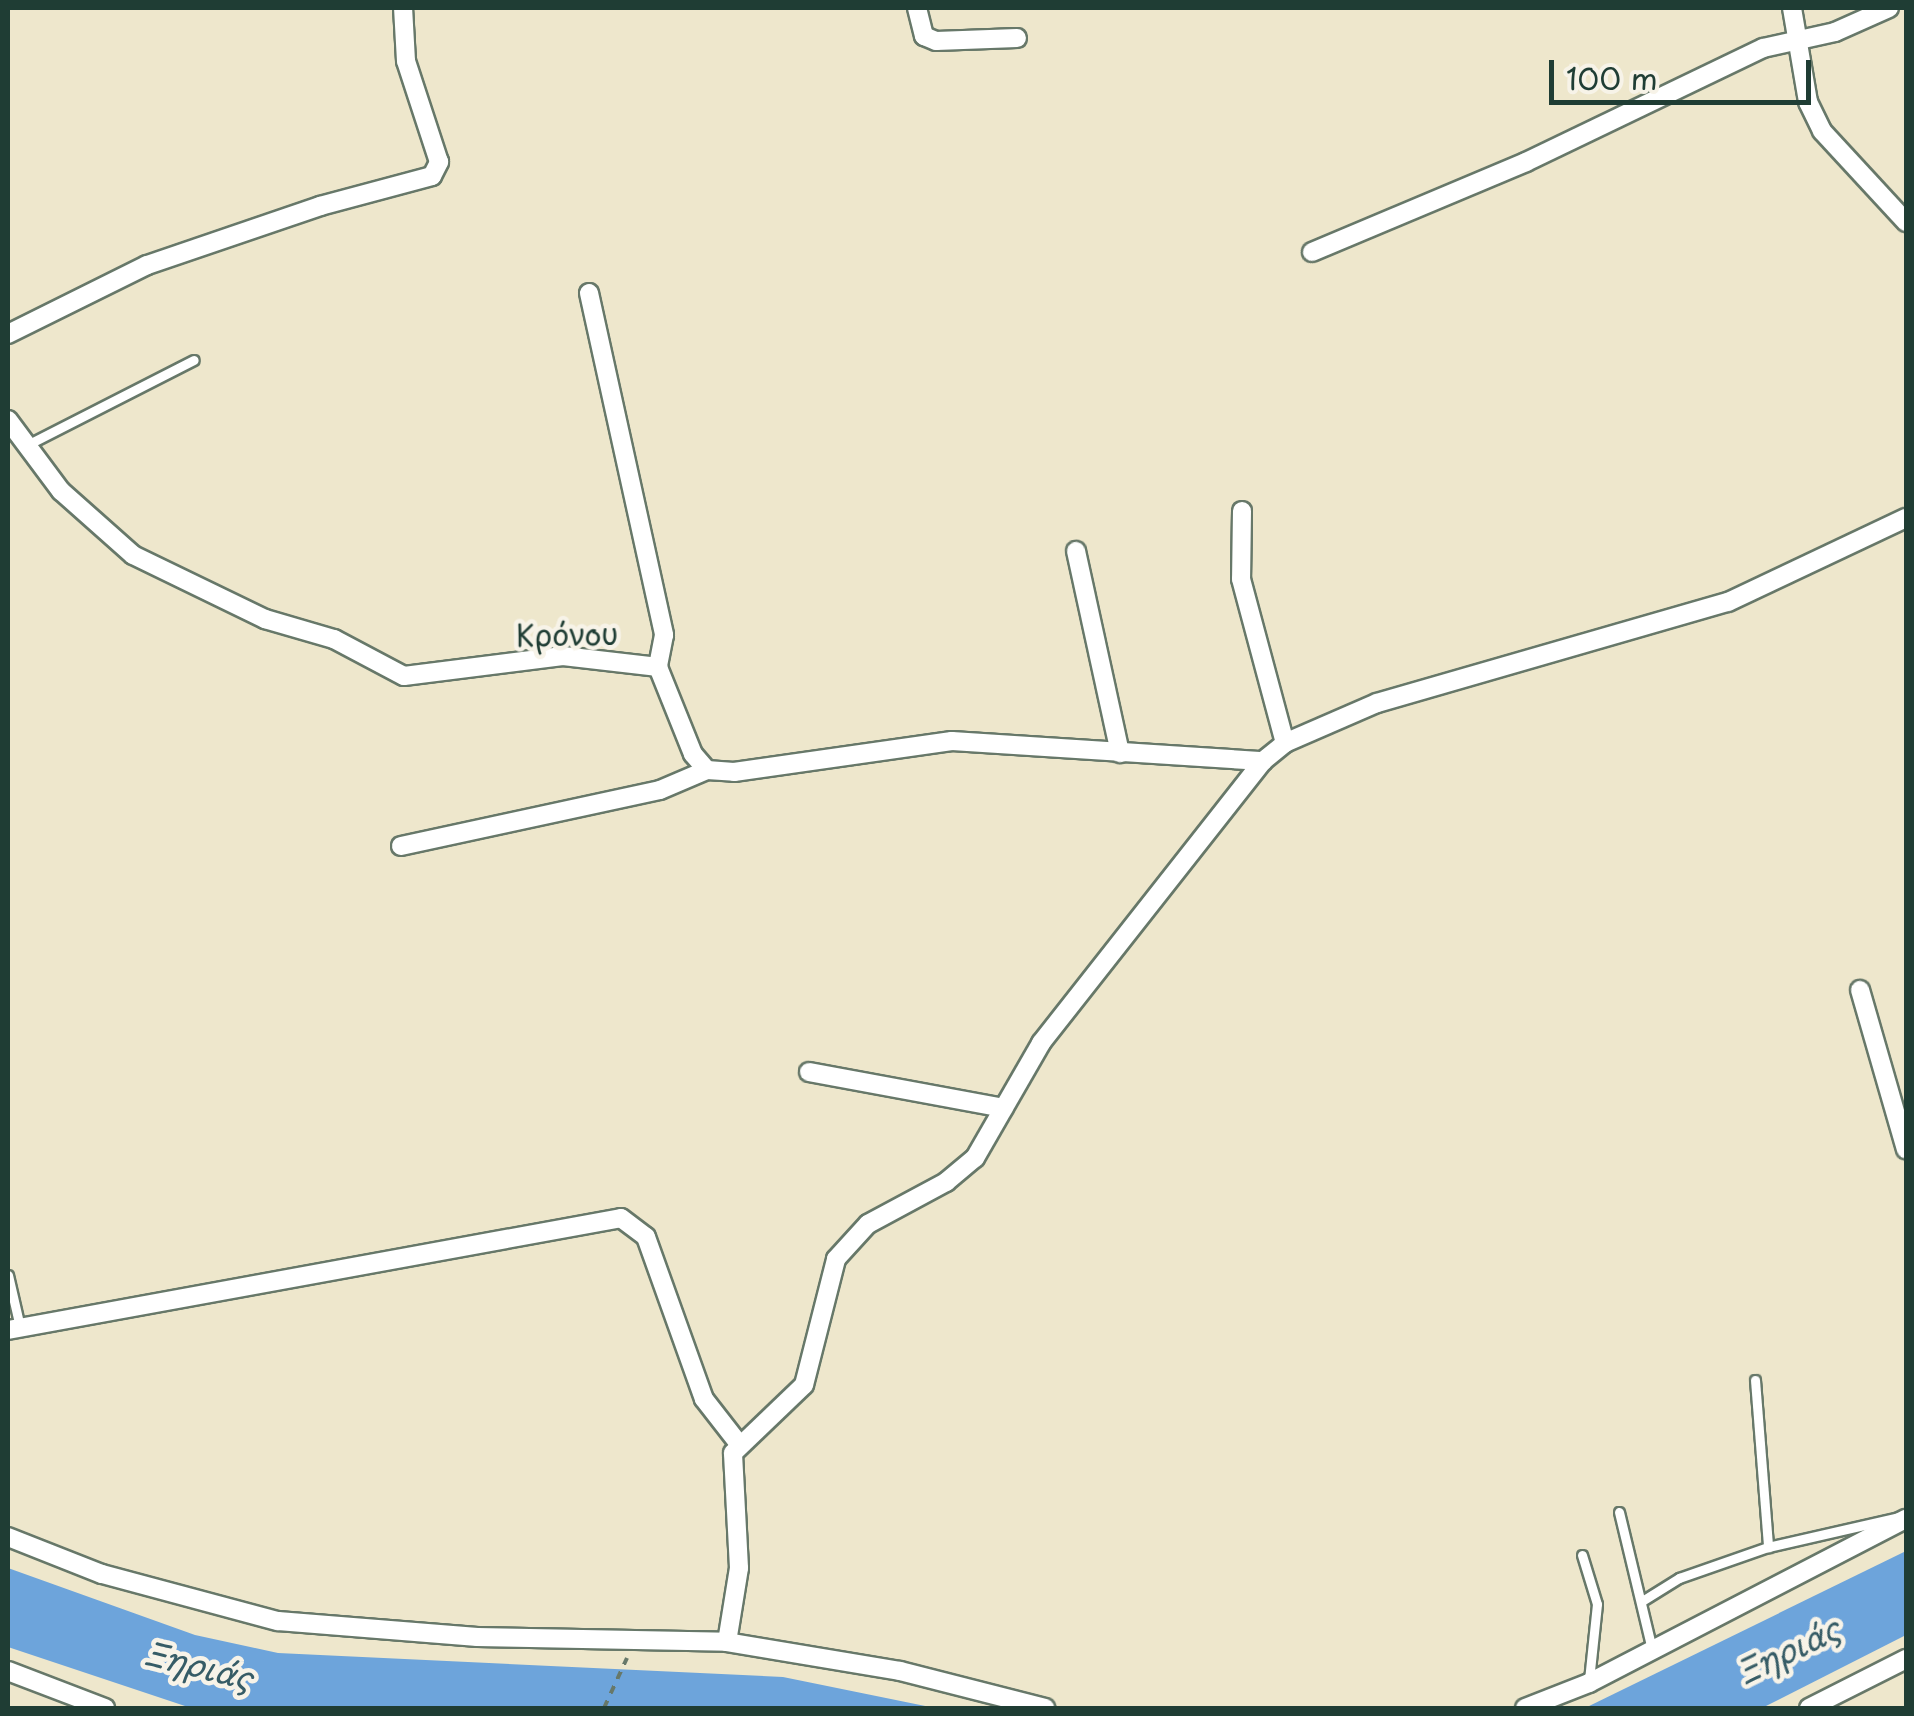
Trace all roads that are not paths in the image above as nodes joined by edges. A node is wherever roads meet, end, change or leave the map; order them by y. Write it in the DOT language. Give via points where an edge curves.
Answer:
graph roads {
  1 [pos="403,8"];
  2 [pos="917,8"];
  3 [pos="1792,8"];
  4 [pos="1889,8"];
  5 [pos="1017,38"];
  6 [pos="1797,43"];
  7 [pos="1906,222"];
  8 [pos="1312,252"];
  9 [pos="589,293"];
  10 [pos="8,334"];
  11 [pos="194,360"];
  12 [pos="8,420"];
  13 [pos="27,446"];
  14 [pos="1242,511"];
  15 [pos="1906,518"];
  16 [pos="1076,552"];
  17 [pos="658,667"];
  18 [pos="1285,743"];
  19 [pos="1120,753"];
  20 [pos="1264,761"];
  21 [pos="707,770"];
  22 [pos="400,846"];
  23 [pos="1860,990"];
  24 [pos="809,1072"];
  25 [pos="1004,1108"];
  26 [pos="1906,1149"];
  27 [pos="8,1275"];
  28 [pos="14,1328"];
  29 [pos="1754,1380"];
  30 [pos="739,1444"];
  31 [pos="1619,1512"];
  32 [pos="1906,1517"];
  33 [pos="8,1537"];
  34 [pos="1768,1547"];
  35 [pos="1582,1555"];
  36 [pos="1642,1601"];
  37 [pos="727,1642"];
  38 [pos="1652,1649"];
  39 [pos="1906,1659"];
  40 [pos="8,1671"];
  41 [pos="1589,1682"];
  42 [pos="105,1708"];
  43 [pos="1045,1708"];
  44 [pos="1524,1708"];
  45 [pos="1809,1708"];
  1 -- 10 [label="street" via="406,61 439,162 432,176 148,265"];
  2 -- 5 [label="street" via="924,36 936,41"];
  3 -- 6 [label="street"];
  4 -- 6 [label="street"];
  6 -- 7 [label="street" via="1808,102 1822,132"];
  6 -- 8 [label="street" via="1763,48 1526,162"];
  9 -- 17 [label="street" via="664,635"];
  11 -- 13 [label="lane"];
  12 -- 13 [label="street, Κρόνου"];
  13 -- 17 [label="street, Κρόνου" via="61,491 133,555 265,618 334,638 404,676 563,656"];
  14 -- 18 [label="street" via="1241,579"];
  15 -- 18 [label="street" via="1728,602 1376,703"];
  16 -- 19 [label="street"];
  17 -- 21 [label="street, Κρόνου" via="693,754"];
  18 -- 20 [label="street"];
  19 -- 20 [label="street"];
  19 -- 21 [label="street" via="952,741 734,772"];
  20 -- 25 [label="street" via="1057,1020"];
  21 -- 22 [label="street" via="660,790"];
  23 -- 26 [label="street"];
  24 -- 25 [label="street"];
  25 -- 30 [label="street" via="964,1170 849,1242 827,1289 804,1385"];
  27 -- 28 [label="lane"];
  28 -- 30 [label="street" via="621,1218 646,1237 704,1399"];
  29 -- 34 [label="lane"];
  30 -- 37 [label="street" via="729,1468 739,1568"];
  31 -- 36 [label="lane"];
  32 -- 34 [label="lane"];
  32 -- 38 [label="street"];
  33 -- 37 [label="street" via="102,1574 278,1620 477,1637"];
  34 -- 36 [label="lane" via="1678,1578"];
  35 -- 41 [label="lane" via="1597,1604"];
  36 -- 38 [label="lane"];
  37 -- 43 [label="street" via="900,1672"];
  38 -- 41 [label="street"];
  39 -- 45 [label="street"];
  40 -- 42 [label="street"];
  41 -- 44 [label="street"];
}
